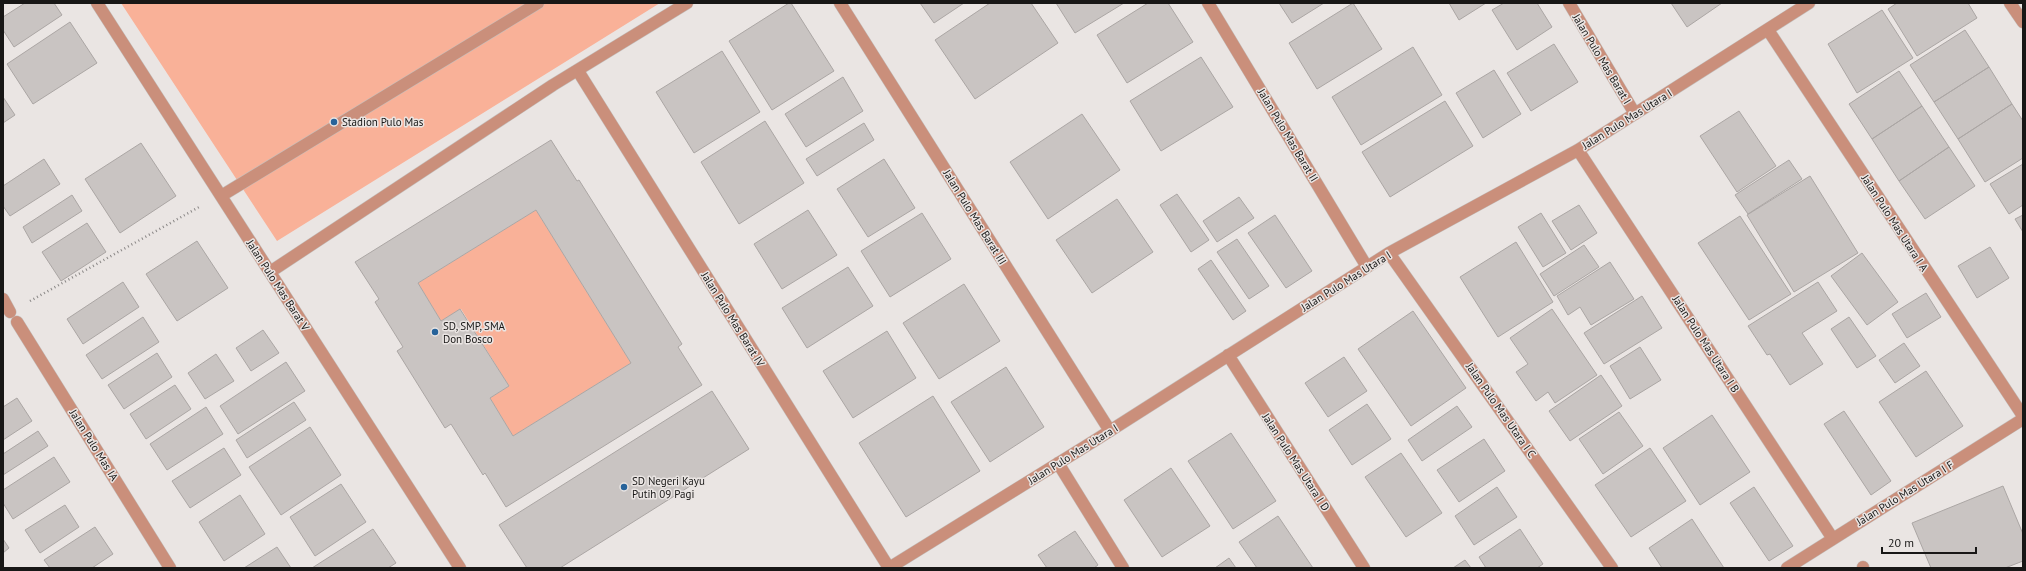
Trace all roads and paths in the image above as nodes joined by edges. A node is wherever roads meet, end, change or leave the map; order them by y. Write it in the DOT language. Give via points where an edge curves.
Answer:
graph roads {
  1 [pos="97,3"];
  2 [pos="538,3"];
  3 [pos="687,3"];
  4 [pos="840,3"];
  5 [pos="1208,3"];
  6 [pos="1569,3"];
  7 [pos="1809,3"];
  8 [pos="2010,3"];
  9 [pos="2023,22"];
  10 [pos="1768,30"];
  11 [pos="578,71"];
  12 [pos="1635,114"];
  13 [pos="1578,150"];
  14 [pos="220,196"];
  15 [pos="1389,253"];
  16 [pos="1368,267"];
  17 [pos="270,272"];
  18 [pos="3,299"];
  19 [pos="14,317"];
  20 [pos="1228,355"];
  21 [pos="2023,418"];
  22 [pos="1110,431"];
  23 [pos="1058,463"];
  24 [pos="1833,539"];
  25 [pos="170,568"];
  26 [pos="460,568"];
  27 [pos="889,568"];
  28 [pos="1123,568"];
  29 [pos="1364,568"];
  30 [pos="1612,568"];
  31 [pos="1787,568"];
  1 -- 14 [label="street, Jalan Pulo Mas Barat V"];
  2 -- 14 [label="street"];
  3 -- 11 [label="street"];
  4 -- 22 [label="street, Jalan Pulo Mas Barat III"];
  5 -- 16 [label="street, Jalan Pulo Mas Barat II"];
  6 -- 12 [label="street, Jalan Pulo Mas Barat I"];
  7 -- 10 [label="street, Jalan Pulo Mas Utara I"];
  8 -- 9 [label="street"];
  10 -- 12 [label="street, Jalan Pulo Mas Utara I"];
  10 -- 21 [label="street, Jalan Pulo Mas Utara I A"];
  11 -- 17 [label="street"];
  11 -- 27 [label="street, Jalan Pulo Mas Barat IV"];
  12 -- 13 [label="street, Jalan Pulo Mas Utara I"];
  13 -- 15 [label="street, Jalan Pulo Mas Utara I"];
  13 -- 24 [label="street, Jalan Pulo Mas Utara I B"];
  14 -- 17 [label="street, Jalan Pulo Mas Barat V"];
  14 -- 19 [label="path"];
  15 -- 16 [label="street, Jalan Pulo Mas Utara I"];
  15 -- 30 [label="street, Jalan Pulo Mas Utara I C"];
  16 -- 20 [label="street, Jalan Pulo Mas Utara I"];
  17 -- 26 [label="street, Jalan Pulo Mas Barat V"];
  18 -- 19 [label="street, Jalan Pulo Mas IA"];
  19 -- 25 [label="street, Jalan Pulo Mas IA"];
  20 -- 22 [label="street, Jalan Pulo Mas Utara I"];
  20 -- 29 [label="street, Jalan Pulo Mas Utara I D"];
  21 -- 24 [label="street, Jalan Pulo Mas Utara I F"];
  22 -- 23 [label="street, Jalan Pulo Mas Utara I"];
  23 -- 27 [label="street, Jalan Pulo Mas Utara I"];
  23 -- 28 [label="street"];
  24 -- 31 [label="street, Jalan Pulo Mas Utara I F"];
}
